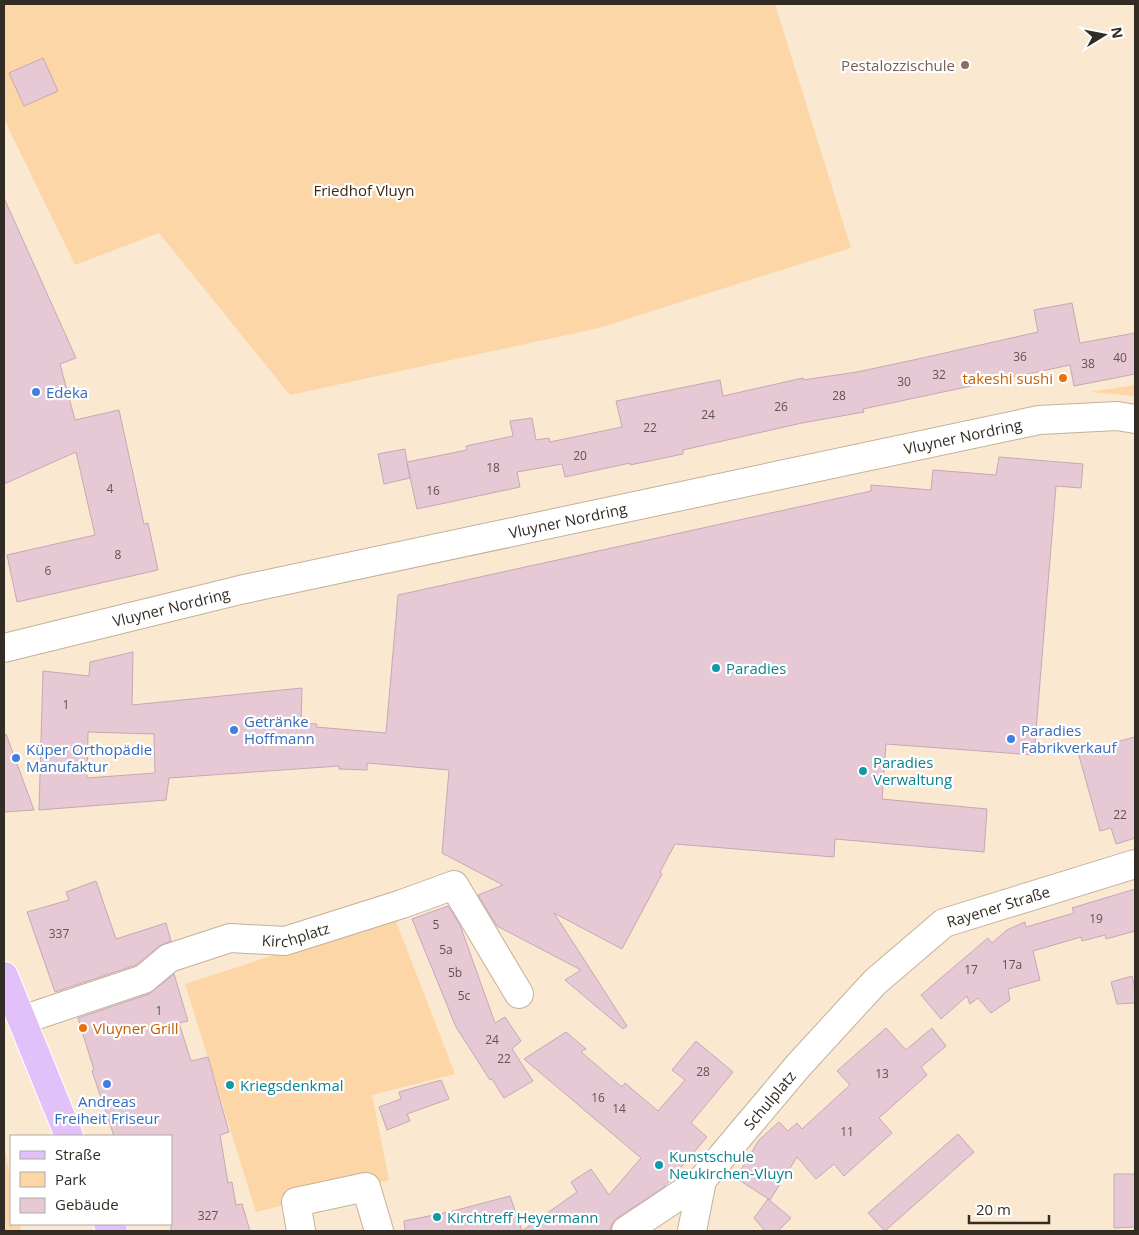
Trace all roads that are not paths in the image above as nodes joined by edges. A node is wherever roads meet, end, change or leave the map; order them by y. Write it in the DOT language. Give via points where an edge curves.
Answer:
graph roads {
  1 [pos="1135,419"];
  2 [pos="4,648"];
  3 [pos="1135,864"];
  4 [pos="4,976"];
  5 [pos="519,994"];
  6 [pos="23,1022"];
  7 [pos="798,1066"];
  8 [pos="69,1135"];
  9 [pos="702,1180"];
  10 [pos="301,1231"];
  11 [pos="379,1231"];
  12 [pos="626,1231"];
  13 [pos="692,1231"];
  1 -- 2 [label="street, Vluyner Nordring" via="1117,416 1039,420 240,590"];
  3 -- 7 [label="street, Rayener Straße" via="944,923 875,982"];
  4 -- 6 [label="main road"];
  5 -- 6 [label="street, Kirchplatz" via="454,885 285,941 230,938 169,958 144,979"];
  6 -- 8 [label="main road"];
  7 -- 9 [label="street, Schulplatz"];
  9 -- 12 [label="street, Schulplatz"];
  9 -- 13 [label="street, Schulplatz"];
  10 -- 11 [label="street" via="296,1202 366,1187"];
}
